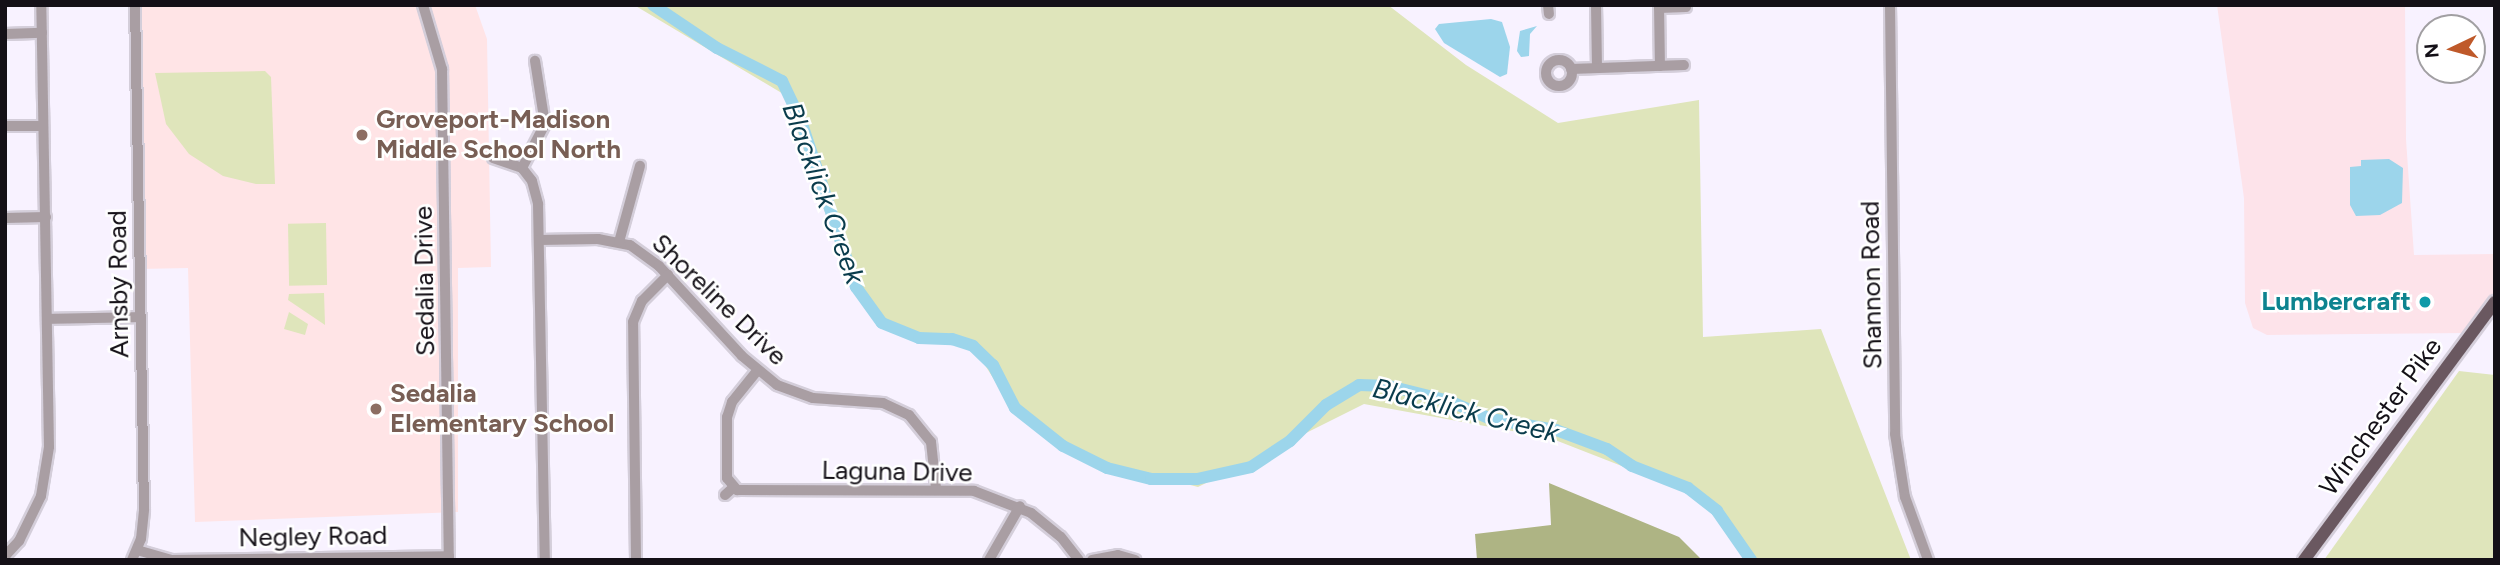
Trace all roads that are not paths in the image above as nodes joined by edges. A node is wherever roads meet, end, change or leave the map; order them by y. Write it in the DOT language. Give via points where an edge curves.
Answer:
graph roads {
  1 [pos="41,5"];
  2 [pos="135,5"];
  3 [pos="423,5"];
  4 [pos="1596,5"];
  5 [pos="1890,5"];
  6 [pos="1659,7"];
  7 [pos="1686,7"];
  8 [pos="42,33"];
  9 [pos="5,34"];
  10 [pos="535,61"];
  11 [pos="1684,65"];
  12 [pos="1597,66"];
  13 [pos="1660,66"];
  14 [pos="1571,69"];
  15 [pos="43,125"];
  16 [pos="5,126"];
  17 [pos="493,158"];
  18 [pos="640,166"];
  19 [pos="522,168"];
  20 [pos="46,217"];
  21 [pos="5,218"];
  22 [pos="538,240"];
  23 [pos="619,242"];
  24 [pos="668,275"];
  25 [pos="2495,302"];
  26 [pos="140,317"];
  27 [pos="47,319"];
  28 [pos="757,371"];
  29 [pos="734,487"];
  30 [pos="936,488"];
  31 [pos="726,495"];
  32 [pos="1020,506"];
  33 [pos="135,555"];
  34 [pos="5,556"];
  35 [pos="449,558"];
  36 [pos="245,559"];
  37 [pos="347,559"];
  38 [pos="545,560"];
  39 [pos="636,560"];
  40 [pos="989,560"];
  41 [pos="1079,560"];
  42 [pos="1092,560"];
  43 [pos="1135,560"];
  44 [pos="1928,560"];
  45 [pos="2304,560"];
  1 -- 8 [label="street"];
  2 -- 26 [label="street, Arnsby Road"];
  3 -- 35 [label="street, Sedalia Drive" via="442,69"];
  4 -- 12 [label="street"];
  5 -- 44 [label="street, Shannon Road" via="1895,434 1908,511"];
  6 -- 7 [label="street"];
  6 -- 13 [label="street"];
  8 -- 9 [label="street"];
  8 -- 15 [label="street"];
  10 -- 19 [label="street" via="545,124"];
  11 -- 13 [label="street"];
  12 -- 13 [label="street"];
  12 -- 14 [label="street"];
  15 -- 16 [label="street"];
  15 -- 20 [label="street"];
  17 -- 19 [label="street"];
  18 -- 23 [label="street"];
  19 -- 22 [label="street" via="535,188"];
  20 -- 21 [label="street"];
  20 -- 27 [label="street"];
  22 -- 23 [label="street, Shoreline Drive"];
  22 -- 38 [label="street"];
  23 -- 24 [label="street, Shoreline Drive" via="649,256"];
  24 -- 28 [label="street, Shoreline Drive"];
  24 -- 39 [label="street" via="642,300 633,322"];
  25 -- 45 [label="main road, Winchester Pike"];
  26 -- 27 [label="street"];
  26 -- 33 [label="street, Arnsby Road" via="144,509"];
  27 -- 34 [label="street" via="49,447 41,496 19,541"];
  28 -- 29 [label="street" via="732,402 727,417 727,475"];
  28 -- 30 [label="street, Shoreline Drive" via="802,395 870,400 909,415 931,442"];
  29 -- 30 [label="street, Laguna Drive" via="746,492"];
  29 -- 31 [label="street"];
  30 -- 32 [label="street, Laguna Drive" via="974,491"];
  32 -- 40 [label="street"];
  32 -- 41 [label="street, Laguna Drive" via="1061,537"];
  33 -- 36 [label="street, Negley Road"];
  35 -- 37 [label="street, Negley Road"];
  36 -- 37 [label="street, Negley Road"];
  42 -- 43 [label="street" via="1112,555"];
}
